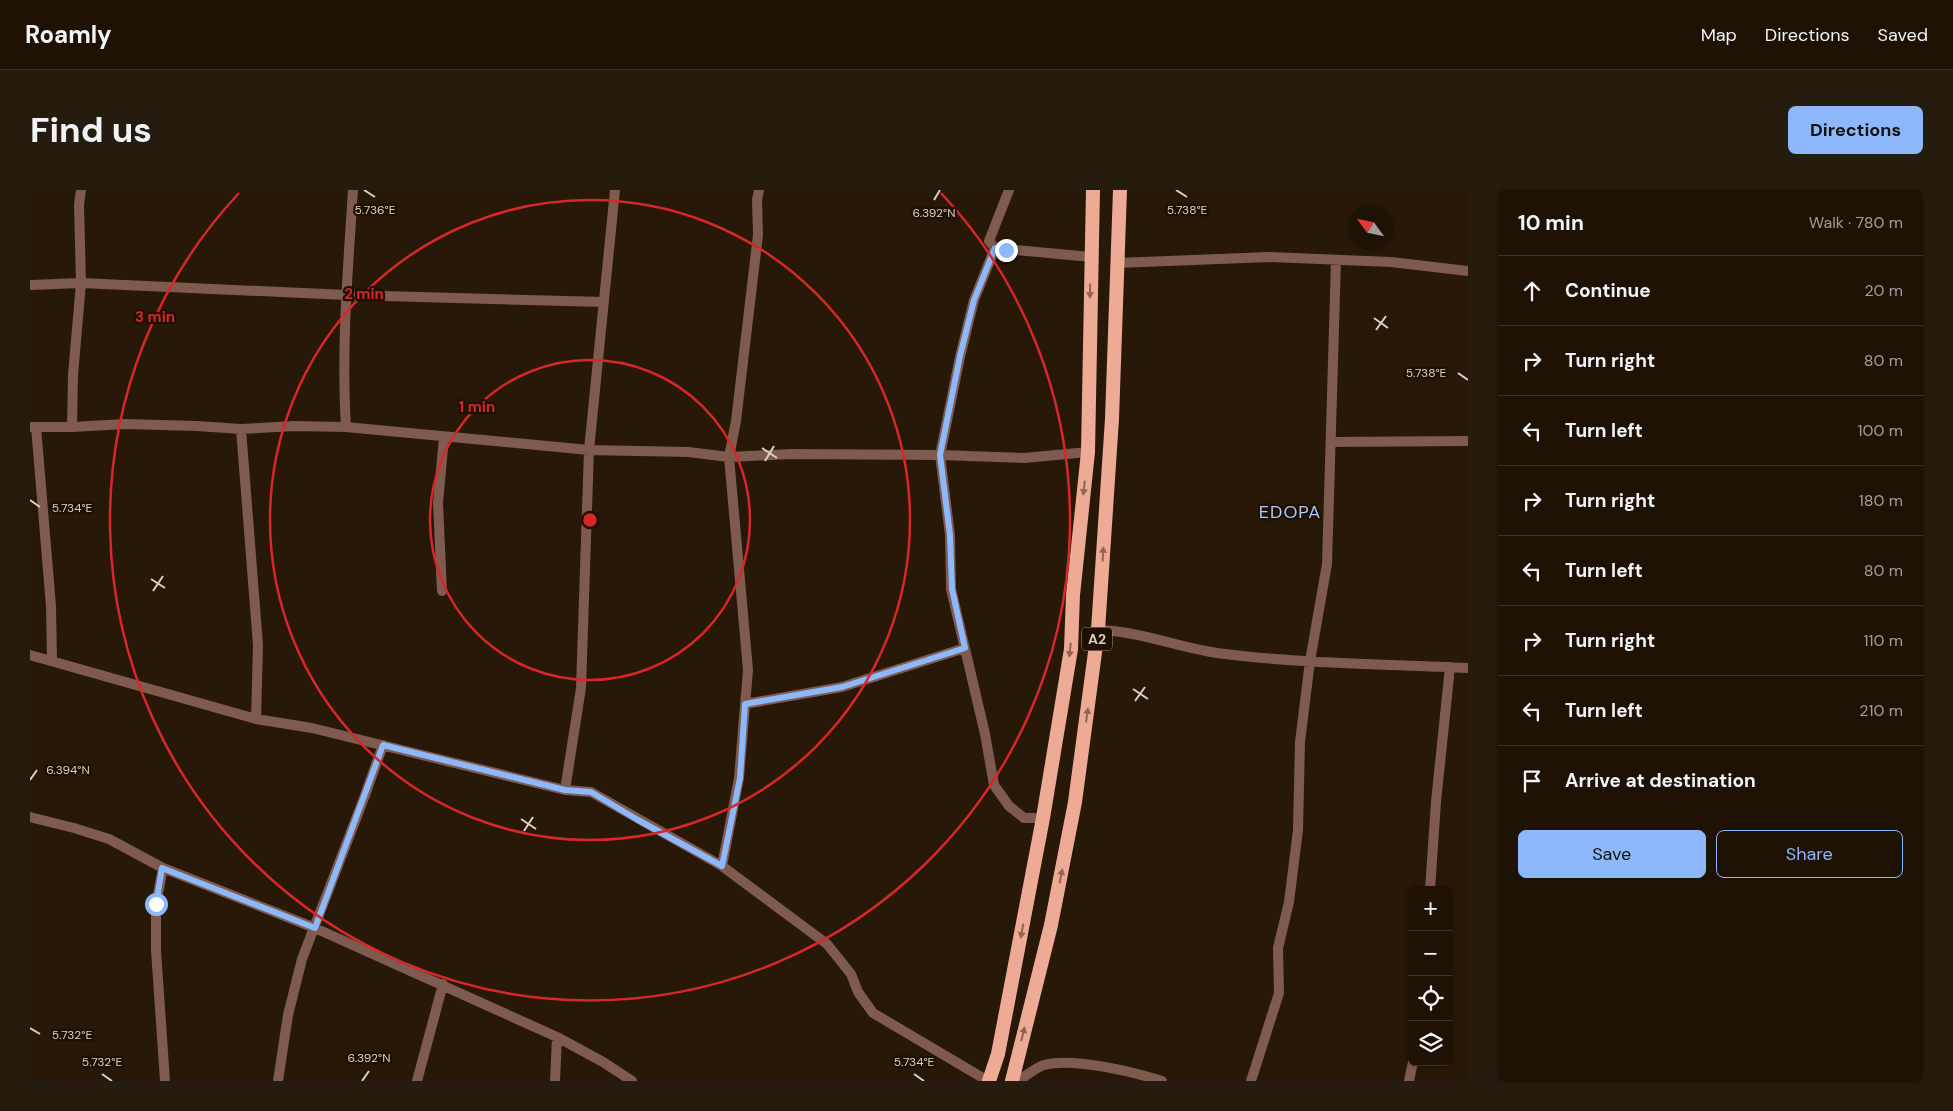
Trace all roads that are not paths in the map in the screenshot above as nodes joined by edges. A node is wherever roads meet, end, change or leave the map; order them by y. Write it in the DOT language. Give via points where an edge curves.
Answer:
graph roads {
  1 [pos="81,190"];
  2 [pos="354,190"];
  3 [pos="615,190"];
  4 [pos="759,190"];
  5 [pos="1009,190"];
  6 [pos="1093,190"];
  7 [pos="1120,190"];
  8 [pos="995,248"];
  9 [pos="1090,257"];
  10 [pos="1336,260"];
  11 [pos="1117,263"];
  12 [pos="1468,271"];
  13 [pos="81,283"];
  14 [pos="30,285"];
  15 [pos="347,294"];
  16 [pos="604,302"];
  17 [pos="33,427"];
  18 [pos="72,427"];
  19 [pos="346,427"];
  20 [pos="242,429"];
  21 [pos="444,437"];
  22 [pos="1468,441"];
  23 [pos="1331,442"];
  24 [pos="589,450"];
  25 [pos="1088,452"];
  26 [pos="940,455"];
  27 [pos="729,457"];
  28 [pos="442,592"];
  29 [pos="1098,630"];
  30 [pos="965,648"];
  31 [pos="30,655"];
  32 [pos="52,661"];
  33 [pos="1310,661"];
  34 [pos="1450,667"];
  35 [pos="1468,668"];
  36 [pos="745,704"];
  37 [pos="256,719"];
  38 [pos="383,745"];
  39 [pos="565,790"];
  40 [pos="30,817"];
  41 [pos="1043,818"];
  42 [pos="722,866"];
  43 [pos="162,868"];
  44 [pos="1430,886"];
  45 [pos="315,928"];
  46 [pos="443,984"];
  47 [pos="557,1037"];
  48 [pos="1412,1066"];
  49 [pos="165,1081"];
  50 [pos="278,1081"];
  51 [pos="417,1081"];
  52 [pos="554,1081"];
  53 [pos="632,1081"];
  54 [pos="989,1081"];
  55 [pos="1012,1081"];
  56 [pos="1018,1081"];
  57 [pos="1162,1081"];
  58 [pos="1251,1081"];
  59 [pos="1409,1081"];
  1 -- 13 [label="street"];
  2 -- 15 [label="street"];
  3 -- 16 [label="street"];
  4 -- 27 [label="street" via="758,235"];
  5 -- 8 [label="street" via="990,241"];
  6 -- 9 [label="highway, A2"];
  7 -- 11 [label="highway, A2"];
  8 -- 9 [label="street"];
  8 -- 26 [label="street" via="974,300"];
  9 -- 25 [label="highway, A2, one-way"];
  10 -- 11 [label="street" via="1269,257"];
  10 -- 12 [label="street" via="1391,262"];
  10 -- 23 [label="street"];
  29 -- 11 [label="highway, A2, one-way" via="1112,419"];
  13 -- 14 [label="street"];
  13 -- 15 [label="street"];
  13 -- 18 [label="street"];
  15 -- 16 [label="street"];
  15 -- 19 [label="street"];
  16 -- 24 [label="street"];
  17 -- 18 [label="street"];
  17 -- 32 [label="street" via="52,606"];
  18 -- 20 [label="street" via="126,424"];
  19 -- 20 [label="street"];
  19 -- 21 [label="street"];
  20 -- 37 [label="street" via="258,645"];
  21 -- 24 [label="street"];
  21 -- 28 [label="street" via="438,503"];
  22 -- 23 [label="street"];
  23 -- 33 [label="street" via="1327,564"];
  24 -- 27 [label="street" via="688,452"];
  24 -- 39 [label="street" via="581,688"];
  25 -- 26 [label="street" via="1024,458"];
  25 -- 41 [label="highway, A2, one-way" via="1073,595 1071,649"];
  26 -- 27 [label="street"];
  26 -- 30 [label="street" via="950,535 952,589"];
  27 -- 36 [label="street" via="747,660"];
  29 -- 33 [label="street" via="1120,630 1209,652 1268,660"];
  55 -- 29 [label="highway, A2, one-way" via="1051,925 1075,802"];
  30 -- 36 [label="street" via="842,687"];
  30 -- 41 [label="street" via="994,785 1009,806 1024,818"];
  31 -- 32 [label="street"];
  32 -- 37 [label="street"];
  33 -- 34 [label="street"];
  33 -- 58 [label="street" via="1300,742 1298,830 1278,948 1279,993"];
  34 -- 35 [label="street"];
  34 -- 44 [label="street"];
  36 -- 42 [label="street" via="740,778"];
  37 -- 38 [label="street"];
  38 -- 39 [label="street"];
  38 -- 45 [label="street"];
  39 -- 42 [label="street" via="591,792"];
  40 -- 43 [label="street" via="109,839"];
  41 -- 54 [label="highway, A2, one-way" via="998,1054"];
  42 -- 54 [label="street" via="827,944 851,974 858,992 874,1013"];
  43 -- 45 [label="street"];
  43 -- 49 [label="street" via="156,904 156,950"];
  45 -- 46 [label="street"];
  45 -- 50 [label="street" via="302,959 292,999"];
  46 -- 47 [label="street"];
  46 -- 51 [label="street"];
  47 -- 52 [label="street"];
  47 -- 53 [label="street"];
  48 -- 59 [label="street"];
  56 -- 57 [label="street" via="1043,1066 1060,1063 1108,1068"];
}
